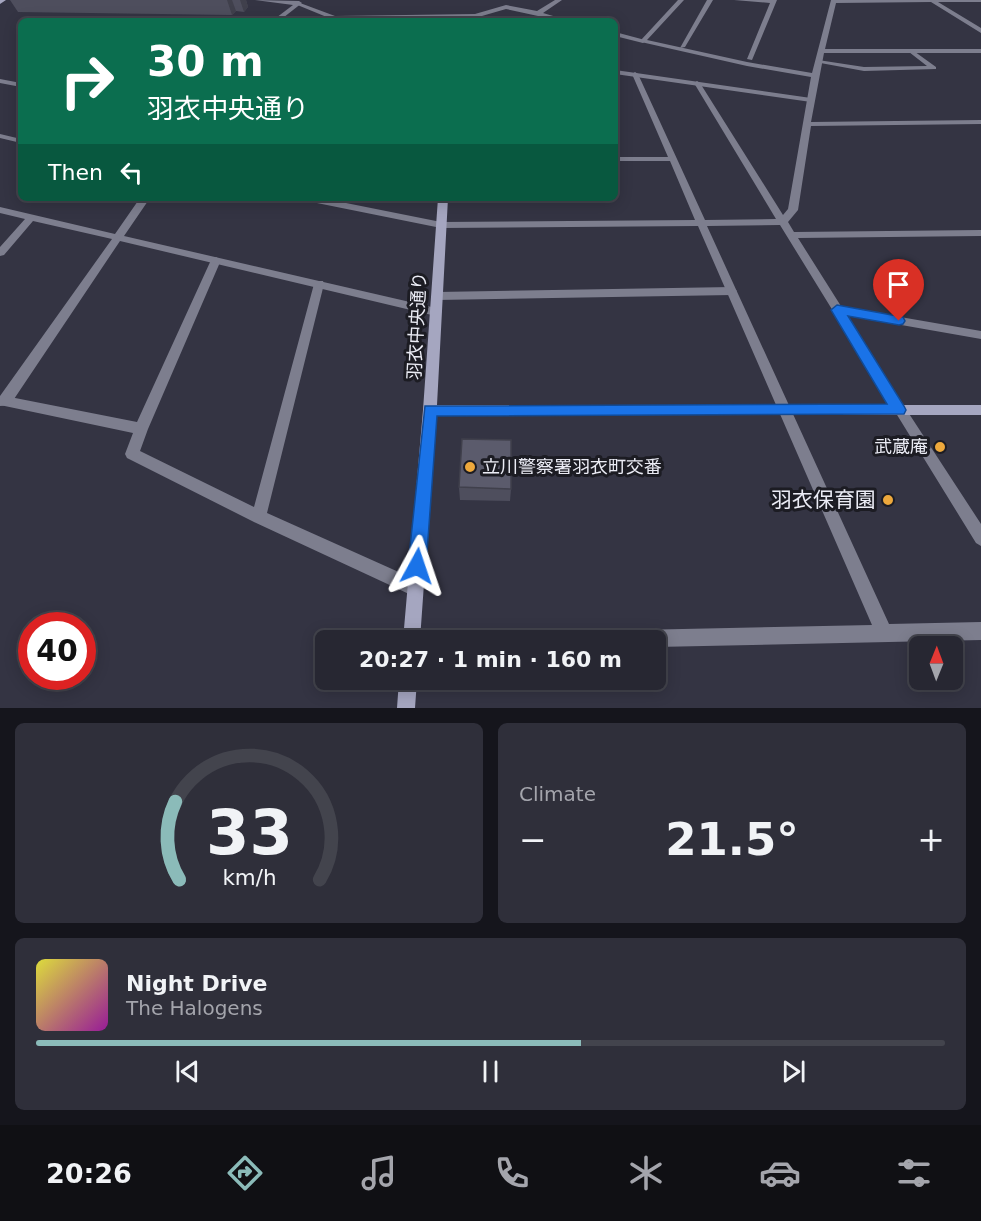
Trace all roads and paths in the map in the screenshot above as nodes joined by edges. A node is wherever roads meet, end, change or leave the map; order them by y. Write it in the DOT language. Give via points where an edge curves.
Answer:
graph roads {
  1 [pos="258,0"];
  2 [pos="559,0"];
  3 [pos="681,0"];
  4 [pos="710,0"];
  5 [pos="737,0"];
  6 [pos="981,0"];
  7 [pos="774,1"];
  8 [pos="833,1"];
  9 [pos="932,1"];
  10 [pos="300,2"];
  11 [pos="538,13"];
  12 [pos="279,18"];
  13 [pos="556,18"];
  14 [pos="981,31"];
  15 [pos="618,35"];
  16 [pos="643,41"];
  17 [pos="682,46"];
  18 [pos="820,51"];
  19 [pos="911,51"];
  20 [pos="981,51"];
  21 [pos="750,59"];
  22 [pos="818,62"];
  23 [pos="618,72"];
  24 [pos="635,74"];
  25 [pos="815,76"];
  26 [pos="0,81"];
  27 [pos="697,83"];
  28 [pos="18,84"];
  29 [pos="811,100"];
  30 [pos="981,122"];
  31 [pos="806,124"];
  32 [pos="0,136"];
  33 [pos="18,140"];
  34 [pos="618,159"];
  35 [pos="673,159"];
  36 [pos="143,201"];
  37 [pos="322,201"];
  38 [pos="443,201"];
  39 [pos="0,210"];
  40 [pos="31,217"];
  41 [pos="701,222"];
  42 [pos="782,222"];
  43 [pos="441,225"];
  44 [pos="981,233"];
  45 [pos="791,235"];
  46 [pos="118,237"];
  47 [pos="0,253"];
  48 [pos="216,260"];
  49 [pos="319,285"];
  50 [pos="732,291"];
  51 [pos="437,296"];
  52 [pos="837,310"];
  53 [pos="436,312"];
  54 [pos="981,335"];
  55 [pos="3,401"];
  56 [pos="430,410"];
  57 [pos="785,410"];
  58 [pos="899,410"];
  59 [pos="981,410"];
  60 [pos="141,429"];
  61 [pos="259,517"];
  62 [pos="981,538"];
  63 [pos="415,588"];
  64 [pos="412,630"];
  65 [pos="981,631"];
  66 [pos="884,633"];
  67 [pos="666,638"];
  68 [pos="407,690"];
  69 [pos="406,708"];
  1 -- 10 [label="street"];
  2 -- 11 [label="street"];
  3 -- 16 [label="street"];
  4 -- 17 [label="street"];
  5 -- 7 [label="street"];
  6 -- 9 [label="street"];
  7 -- 21 [label="street"];
  8 -- 9 [label="street"];
  8 -- 18 [label="street"];
  9 -- 14 [label="street"];
  10 -- 11 [label="street" via="334,18 475,16 506,7"];
  10 -- 12 [label="street"];
  11 -- 13 [label="street"];
  15 -- 16 [label="street"];
  16 -- 25 [label="street"];
  18 -- 19 [label="street"];
  18 -- 22 [label="street"];
  19 -- 20 [label="street"];
  19 -- 22 [label="street" via="934,68 864,69"];
  22 -- 25 [label="street"];
  23 -- 24 [label="street"];
  24 -- 27 [label="street"];
  24 -- 35 [label="street"];
  25 -- 29 [label="street"];
  26 -- 28 [label="street"];
  27 -- 29 [label="street"];
  27 -- 42 [label="street"];
  29 -- 31 [label="street"];
  30 -- 31 [label="street"];
  31 -- 42 [label="street" via="793,210"];
  32 -- 33 [label="street"];
  34 -- 35 [label="street"];
  35 -- 41 [label="street"];
  36 -- 46 [label="street"];
  37 -- 43 [label="street"];
  38 -- 43 [label="street, 羽衣中央通り"];
  39 -- 40 [label="street"];
  40 -- 46 [label="street"];
  40 -- 47 [label="street"];
  41 -- 42 [label="street"];
  41 -- 43 [label="street"];
  41 -- 50 [label="street"];
  42 -- 45 [label="street"];
  43 -- 51 [label="street, 羽衣中央通り"];
  44 -- 45 [label="street"];
  45 -- 52 [label="street"];
  46 -- 48 [label="street"];
  46 -- 55 [label="street"];
  48 -- 49 [label="street"];
  48 -- 60 [label="street"];
  49 -- 53 [label="street"];
  49 -- 61 [label="street"];
  50 -- 51 [label="street"];
  50 -- 57 [label="street"];
  51 -- 53 [label="street, 羽衣中央通り"];
  52 -- 54 [label="street"];
  52 -- 58 [label="street"];
  53 -- 56 [label="street, 羽衣中央通り"];
  55 -- 60 [label="street"];
  56 -- 57 [label="street"];
  56 -- 63 [label="street, 羽衣中央通り"];
  57 -- 58 [label="street"];
  57 -- 66 [label="street"];
  58 -- 59 [label="street"];
  58 -- 62 [label="street"];
  60 -- 61 [label="street" via="132,454"];
  61 -- 63 [label="street"];
  63 -- 64 [label="street, 羽衣中央通り"];
  65 -- 66 [label="street"];
  66 -- 67 [label="street"];
  68 -- 69 [label="street"];
}
